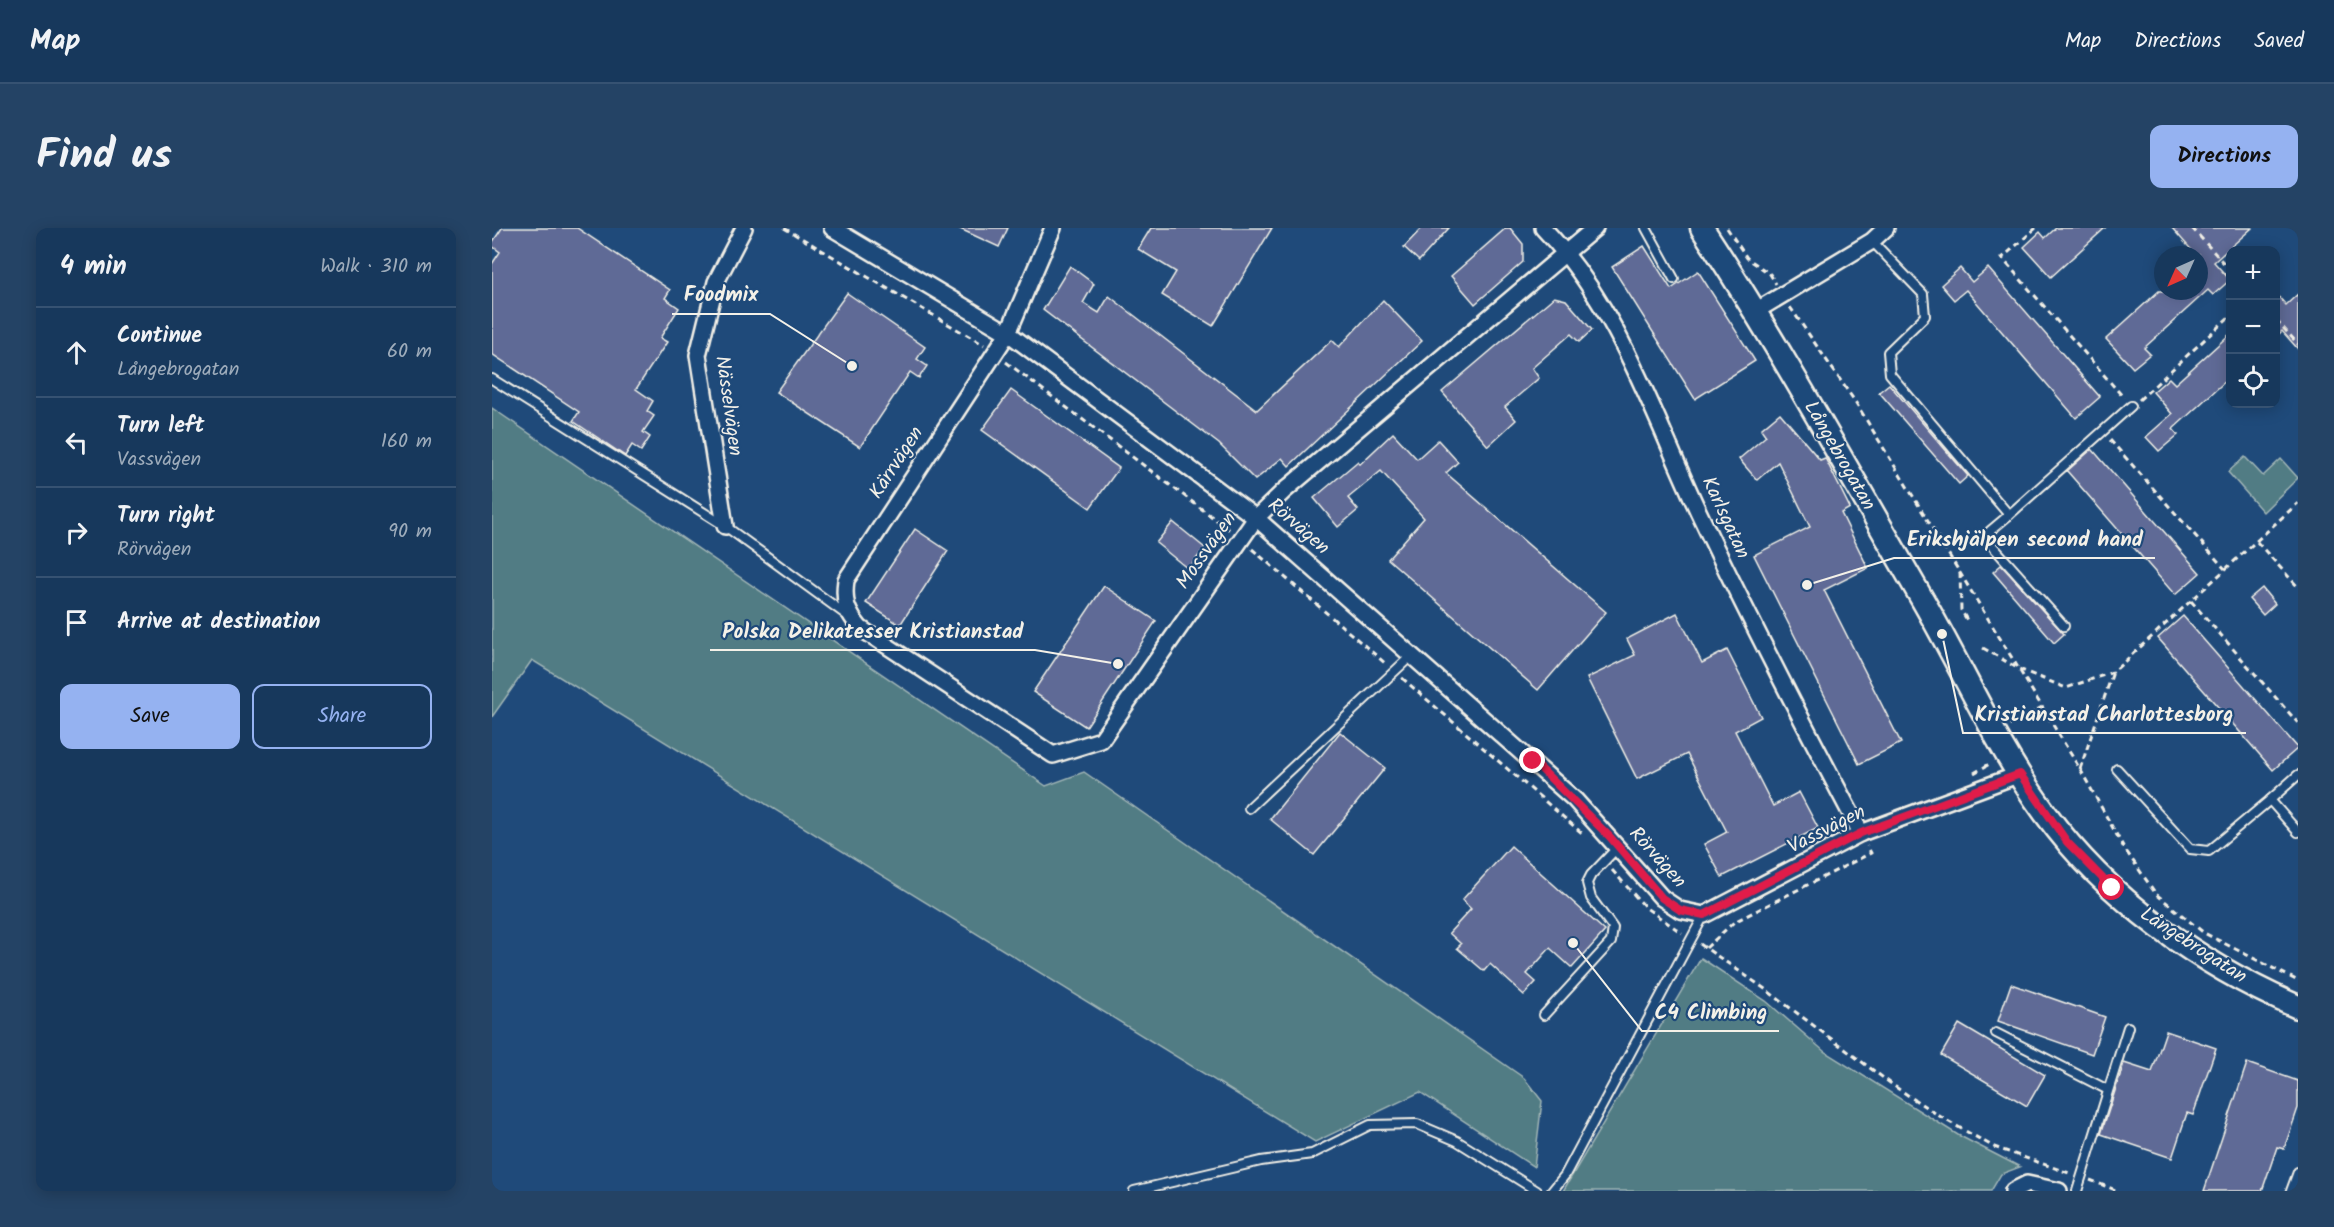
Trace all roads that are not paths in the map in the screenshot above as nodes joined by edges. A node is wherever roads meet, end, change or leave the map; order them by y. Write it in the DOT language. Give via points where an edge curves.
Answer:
graph roads {
  1 [pos="744,228"];
  2 [pos="832,228"];
  3 [pos="1053,228"];
  4 [pos="1543,228"];
  5 [pos="1595,228"];
  6 [pos="1646,228"];
  7 [pos="1702,228"];
  8 [pos="1886,228"];
  9 [pos="1872,241"];
  10 [pos="1566,252"];
  11 [pos="1674,279"];
  12 [pos="1754,312"];
  13 [pos="1008,333"];
  14 [pos="492,380"];
  15 [pos="2132,406"];
  16 [pos="2009,515"];
  17 [pos="1256,518"];
  18 [pos="725,526"];
  19 [pos="854,620"];
  20 [pos="2064,626"];
  21 [pos="1412,654"];
  22 [pos="2117,769"];
  23 [pos="2020,774"];
  24 [pos="2298,775"];
  25 [pos="2270,800"];
  26 [pos="1250,808"];
  27 [pos="2298,832"];
  28 [pos="1861,833"];
  29 [pos="1618,847"];
  30 [pos="1697,914"];
  31 [pos="2298,1007"];
  32 [pos="1544,1015"];
  33 [pos="2128,1027"];
  34 [pos="1996,1033"];
  35 [pos="2108,1090"];
  36 [pos="2298,1172"];
  37 [pos="1134,1191"];
  38 [pos="1537,1191"];
  39 [pos="1552,1191"];
  40 [pos="2013,1191"];
  41 [pos="2059,1191"];
  42 [pos="2077,1191"];
  43 [pos="2291,1191"];
  1 -- 18 [label="street, Nässelvägen" via="716,282 698,355"];
  2 -- 13 [label="street, Rörvägen"];
  3 -- 13 [label="street, Kärrvägen"];
  4 -- 10 [label="street, Karlsgatan"];
  5 -- 10 [label="street, Mossvägen"];
  6 -- 11 [label="lane"];
  7 -- 12 [label="main road, Långebrogatan"];
  8 -- 9 [label="street"];
  9 -- 12 [label="street"];
  9 -- 16 [label="lane" via="1923,294 1925,316 1888,352 1890,374"];
  10 -- 17 [label="street, Mossvägen"];
  10 -- 28 [label="street, Karlsgatan" via="1617,333 1741,602"];
  12 -- 23 [label="main road, Långebrogatan"];
  13 -- 17 [label="street, Rörvägen"];
  13 -- 19 [label="street, Kärrvägen" via="846,580 845,603"];
  14 -- 18 [label="lane"];
  15 -- 16 [label="lane"];
  16 -- 20 [label="lane" via="1990,531 1989,543"];
  17 -- 19 [label="street, Mossvägen" via="1101,740 1053,755 860,628"];
  17 -- 21 [label="street, Rörvägen"];
  18 -- 19 [label="lane"];
  21 -- 26 [label="lane"];
  21 -- 29 [label="street, Rörvägen" via="1575,800"];
  22 -- 25 [label="lane" via="2190,849 2209,851"];
  23 -- 28 [label="street, Vassvägen"];
  23 -- 31 [label="main road, Långebrogatan" via="2067,842 2134,907 2224,969"];
  24 -- 25 [label="lane"];
  25 -- 27 [label="lane"];
  28 -- 30 [label="street, Vassvägen"];
  29 -- 30 [label="street, Rörvägen" via="1662,898 1673,907"];
  29 -- 32 [label="lane" via="1591,875 1587,891 1613,928 1611,942"];
  30 -- 39 [label="lane" via="1692,940 1570,1165"];
  33 -- 35 [label="lane"];
  34 -- 35 [label="lane"];
  35 -- 42 [label="lane"];
  36 -- 43 [label="lane"];
  37 -- 38 [label="lane" via="1261,1161 1312,1154 1370,1125 1417,1124 1457,1141"];
  40 -- 41 [label="street" via="2027,1184"];
}
